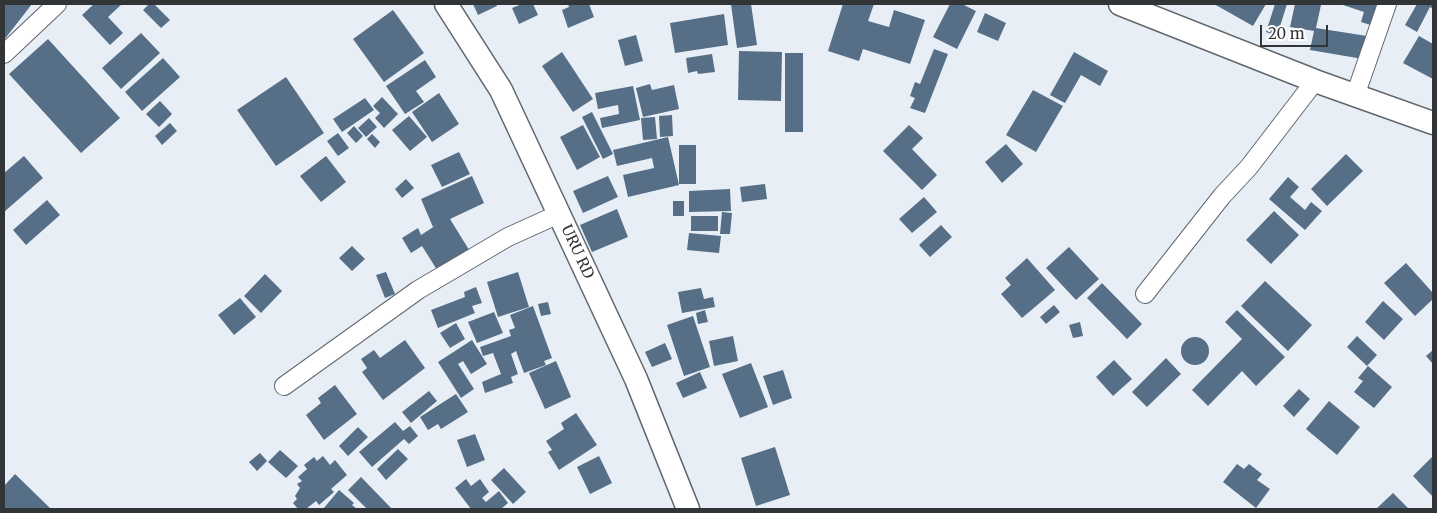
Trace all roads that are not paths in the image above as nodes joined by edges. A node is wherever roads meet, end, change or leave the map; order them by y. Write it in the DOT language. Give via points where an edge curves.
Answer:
graph roads {
  1 [pos="58,4"];
  2 [pos="446,4"];
  3 [pos="1120,4"];
  4 [pos="1387,4"];
  5 [pos="1146,8"];
  6 [pos="4,54"];
  7 [pos="1315,81"];
  8 [pos="1355,96"];
  9 [pos="1433,123"];
  10 [pos="559,214"];
  11 [pos="1145,294"];
  12 [pos="284,386"];
  13 [pos="688,509"];
  1 -- 6 [label="street"];
  2 -- 10 [label="street, URU RD" via="501,90"];
  3 -- 5 [label="street"];
  4 -- 8 [label="street"];
  5 -- 7 [label="street"];
  7 -- 8 [label="street"];
  7 -- 11 [label="street"];
  8 -- 9 [label="street"];
  10 -- 12 [label="street" via="508,237 418,290"];
  10 -- 13 [label="street, URU RD" via="636,379"];
}
